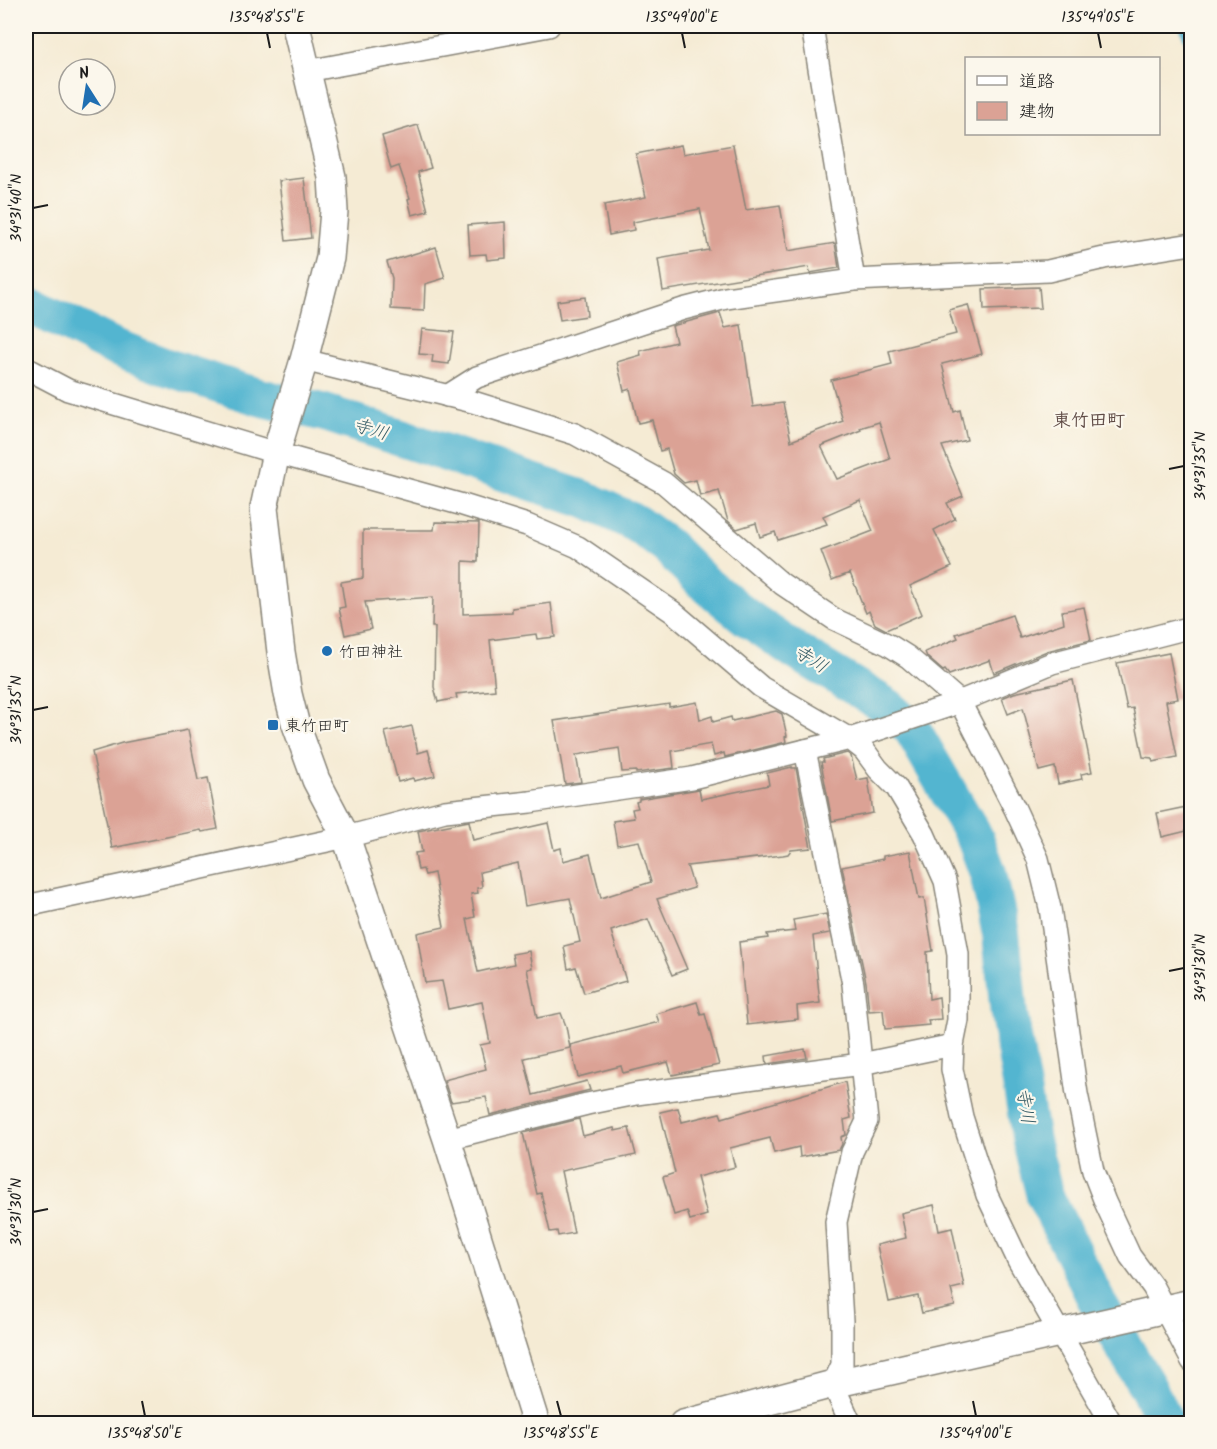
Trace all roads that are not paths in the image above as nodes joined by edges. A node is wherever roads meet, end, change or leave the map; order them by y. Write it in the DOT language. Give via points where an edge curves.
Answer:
graph roads {
  1 [pos="296,26"];
  2 [pos="549,26"];
  3 [pos="812,26"];
  4 [pos="307,71"];
  5 [pos="1191,244"];
  6 [pos="854,280"];
  7 [pos="303,364"];
  8 [pos="26,368"];
  9 [pos="447,396"];
  10 [pos="277,450"];
  11 [pos="1191,627"];
  12 [pos="954,704"];
  13 [pos="856,737"];
  14 [pos="805,750"];
  15 [pos="346,837"];
  16 [pos="26,906"];
  17 [pos="953,1045"];
  18 [pos="861,1064"];
  19 [pos="447,1139"];
  20 [pos="1191,1303"];
  21 [pos="1157,1310"];
  22 [pos="1063,1331"];
  23 [pos="1191,1361"];
  24 [pos="833,1384"];
  25 [pos="536,1424"];
  26 [pos="683,1424"];
  27 [pos="851,1424"];
  28 [pos="1112,1424"];
  1 -- 4 [label="street"];
  2 -- 4 [label="street"];
  3 -- 6 [label="street"];
  4 -- 7 [label="street" via="332,177 334,234"];
  5 -- 6 [label="street" via="1048,271"];
  6 -- 9 [label="street" via="726,298 683,309 477,377"];
  7 -- 9 [label="street"];
  7 -- 10 [label="street"];
  8 -- 10 [label="street" via="68,390"];
  9 -- 12 [label="street" via="575,434 664,483 782,584 834,619 908,657"];
  10 -- 13 [label="street" via="527,525 578,547 673,612 761,687"];
  10 -- 15 [label="street" via="264,508 288,694 316,780"];
  11 -- 12 [label="street" via="1052,663"];
  12 -- 13 [label="street"];
  12 -- 21 [label="street" via="1015,809 1038,858 1050,908 1077,1094 1093,1171 1130,1256 1153,1287"];
  13 -- 14 [label="street"];
  13 -- 17 [label="street" via="896,787 945,880 958,954 958,1020"];
  14 -- 15 [label="street" via="692,778 445,811"];
  14 -- 18 [label="street" via="853,984"];
  15 -- 16 [label="street"];
  15 -- 19 [label="street"];
  17 -- 18 [label="street"];
  17 -- 22 [label="street" via="952,1069 962,1117 987,1195 1018,1260"];
  18 -- 19 [label="street" via="636,1094"];
  18 -- 24 [label="street" via="867,1121 852,1152 836,1222 842,1365"];
  19 -- 25 [label="street"];
  20 -- 21 [label="street"];
  21 -- 22 [label="street"];
  21 -- 23 [label="street"];
  22 -- 24 [label="street"];
  22 -- 28 [label="street"];
  24 -- 26 [label="street"];
  24 -- 27 [label="street"];
}
